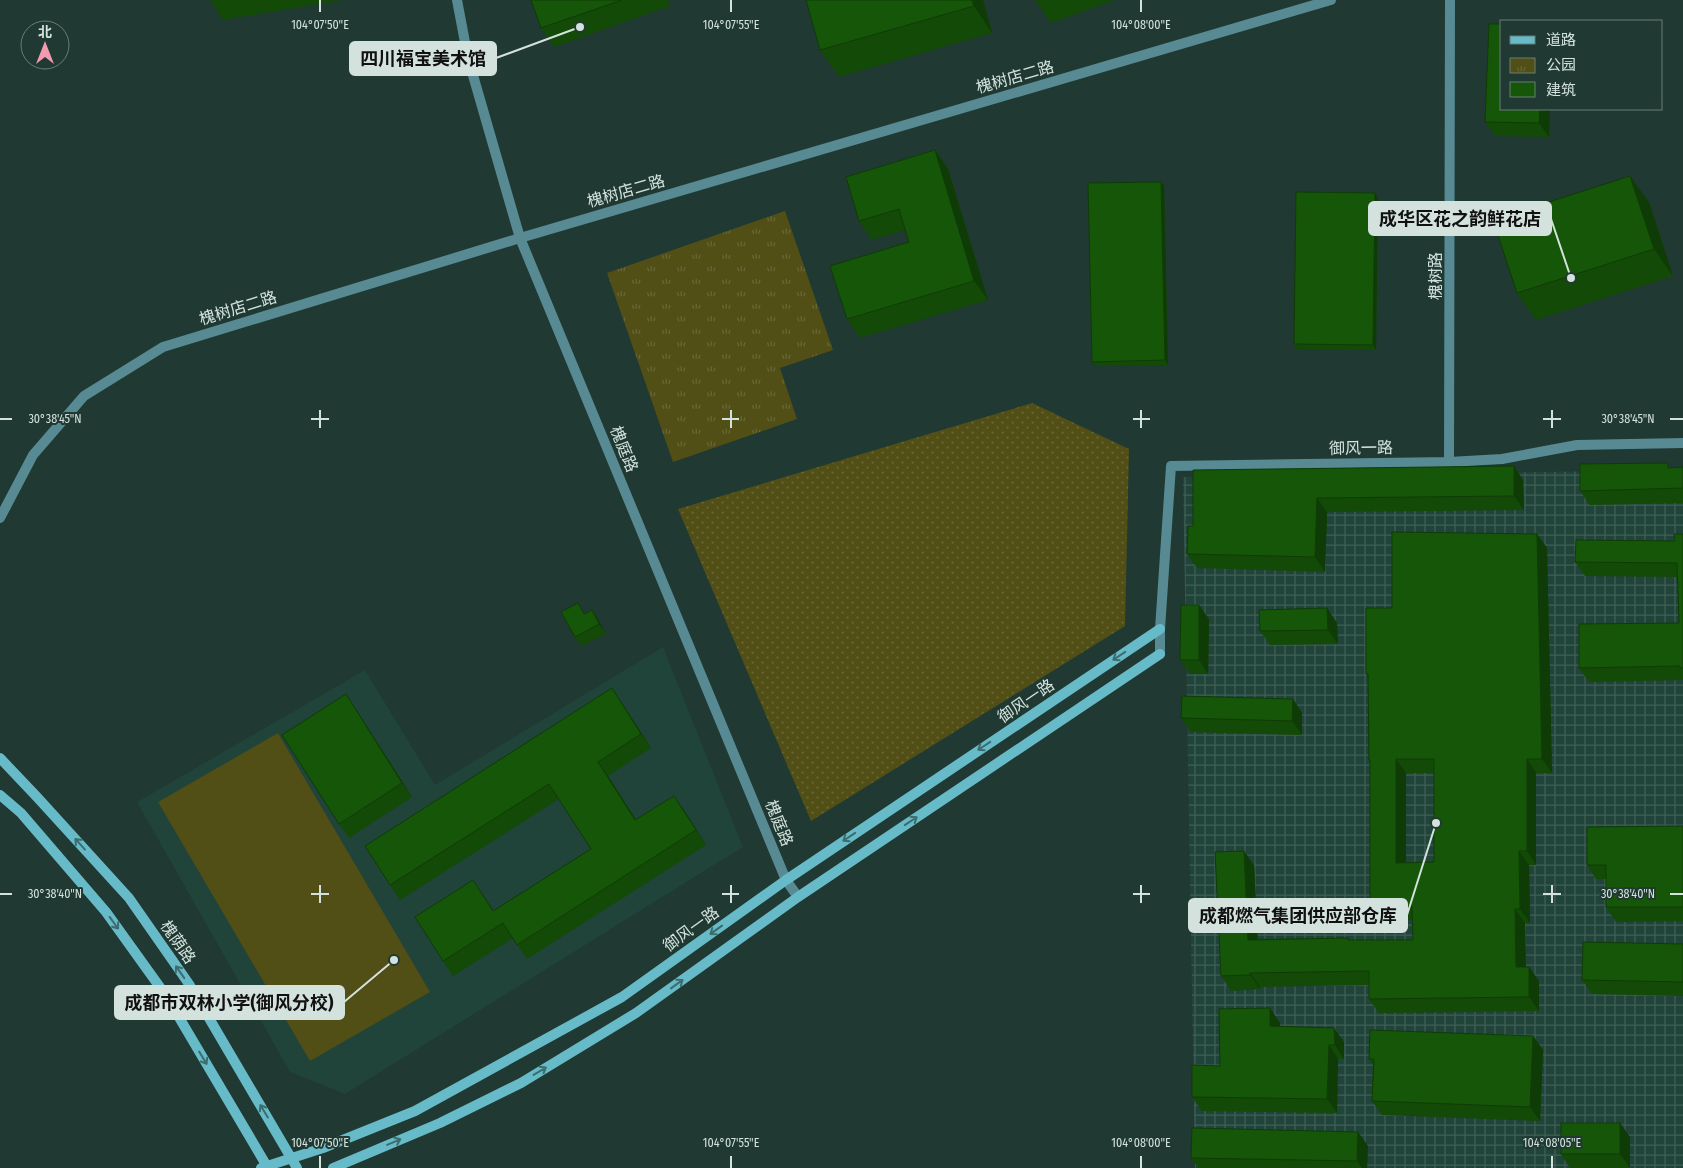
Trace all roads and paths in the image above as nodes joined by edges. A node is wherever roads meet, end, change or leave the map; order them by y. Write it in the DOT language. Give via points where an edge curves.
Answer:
graph roads {
  1 [pos="457,0"];
  2 [pos="1331,0"];
  3 [pos="1450,0"];
  4 [pos="520,238"];
  5 [pos="1683,444"];
  6 [pos="1449,462"];
  7 [pos="0,518"];
  8 [pos="1160,629"];
  9 [pos="1160,654"];
  10 [pos="0,758"];
  11 [pos="0,795"];
  12 [pos="786,880"];
  13 [pos="798,897"];
  14 [pos="292,1157"];
  15 [pos="265,1167"];
  16 [pos="297,1168"];
  17 [pos="333,1168"];
  1 -- 4 [label="street, 槐庭路" via="468,58"];
  2 -- 4 [label="street, 槐树店二路"];
  3 -- 6 [label="street, 槐树路"];
  4 -- 7 [label="street, 槐树店二路" via="164,347 84,396 33,455"];
  4 -- 12 [label="street, 槐庭路"];
  5 -- 6 [label="street, 御风一路" via="1577,445 1502,459"];
  6 -- 8 [label="street, 御风一路" via="1171,466"];
  8 -- 9 [label="street, 御风一路"];
  8 -- 12 [label="main road, 御风一路, one-way"];
  13 -- 9 [label="main road, 御风一路, one-way"];
  14 -- 10 [label="main road, 槐荫路, one-way" via="189,984 129,898"];
  11 -- 15 [label="main road, one-way" via="21,813 106,912 167,997"];
  12 -- 13 [label="street, 槐庭路"];
  12 -- 14 [label="main road, 御风一路, one-way" via="622,997 416,1111"];
  17 -- 13 [label="main road, 御风一路, one-way" via="440,1123 521,1083 636,1013"];
  14 -- 15 [label="main road, 御风一路"];
  14 -- 16 [label="main road, 槐荫路"];
}
